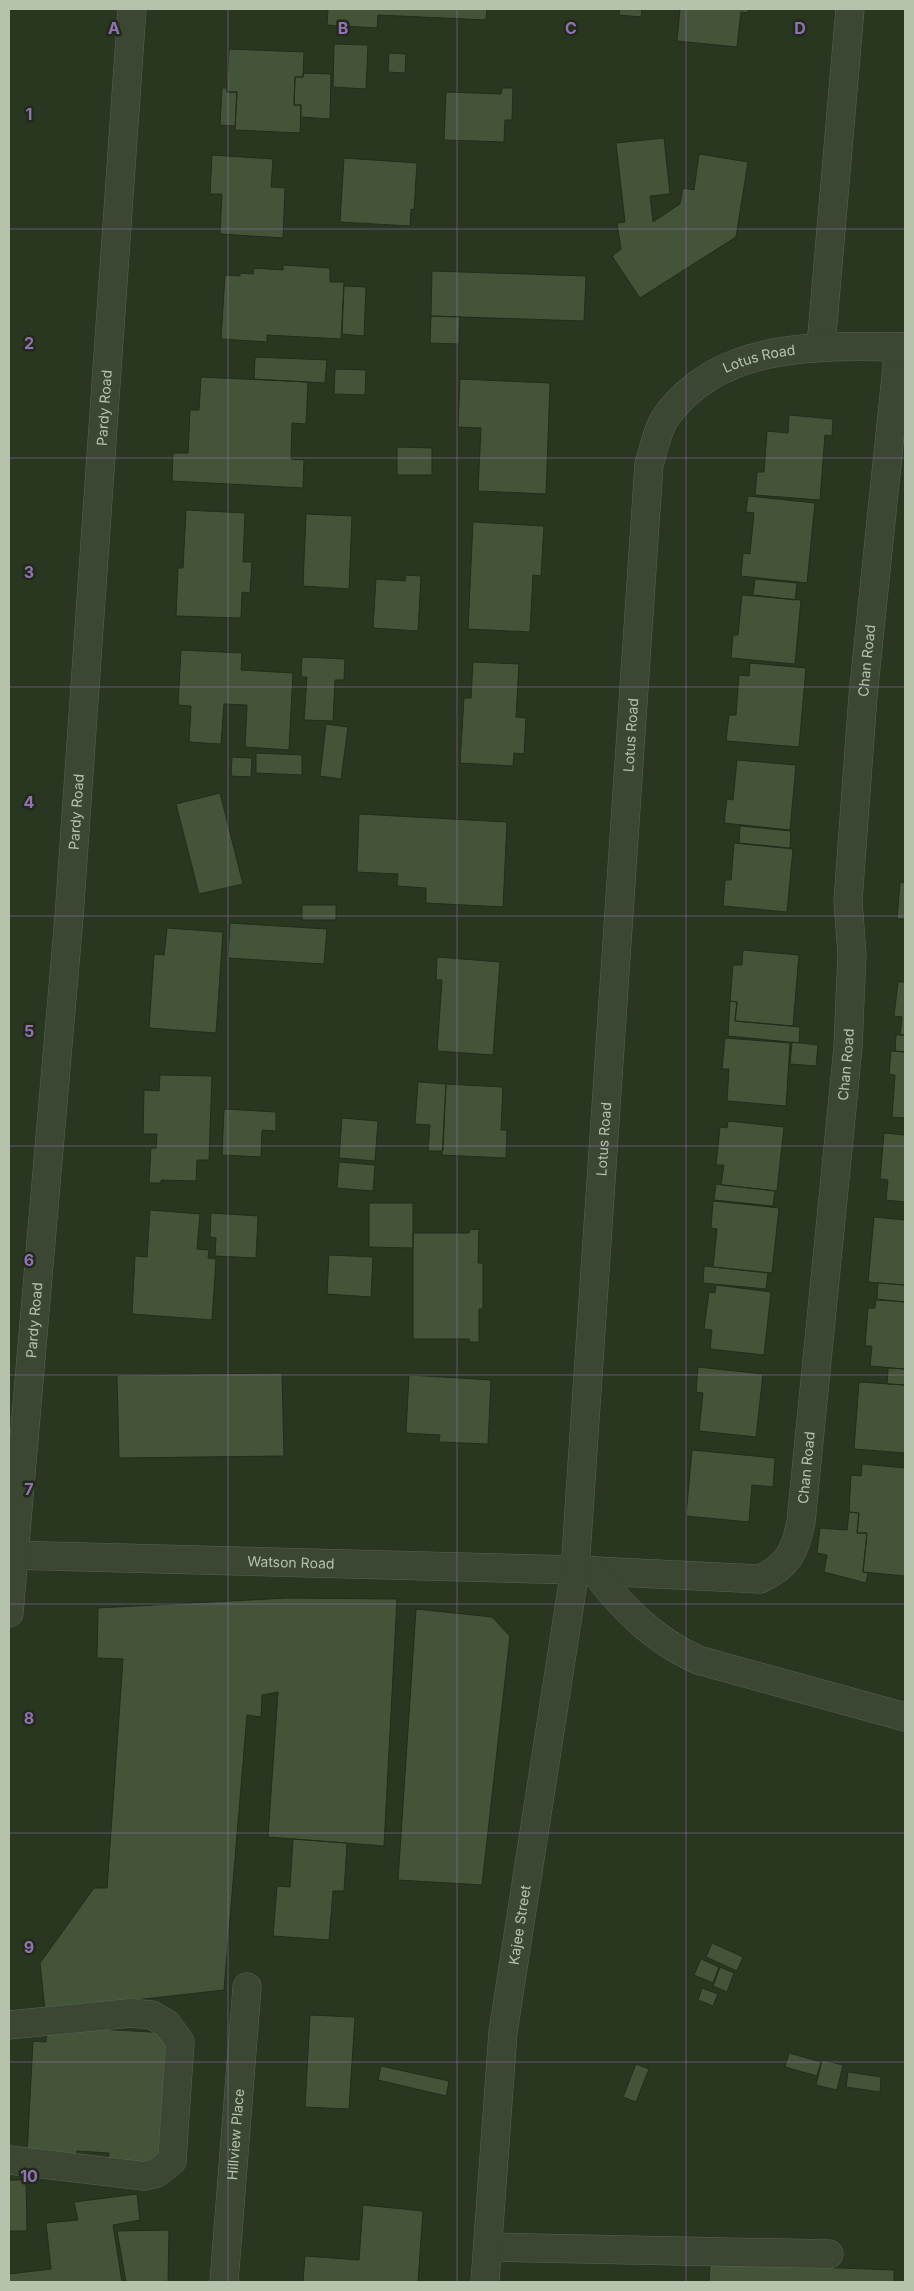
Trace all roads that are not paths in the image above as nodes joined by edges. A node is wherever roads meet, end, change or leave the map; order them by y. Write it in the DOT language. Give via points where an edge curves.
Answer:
graph roads {
  1 [pos="132,9"];
  2 [pos="850,9"];
  3 [pos="821,346"];
  4 [pos="902,347"];
  5 [pos="12,1555"];
  6 [pos="584,1570"];
  7 [pos="9,1613"];
  8 [pos="905,1717"];
  9 [pos="246,1987"];
  10 [pos="9,2025"];
  11 [pos="9,2160"];
  12 [pos="488,2247"];
  13 [pos="829,2254"];
  14 [pos="224,2282"];
  15 [pos="485,2282"];
  1 -- 5 [label="street, Pardy Road" via="69,918"];
  2 -- 3 [label="street"];
  3 -- 4 [label="street, Lotus Road"];
  3 -- 6 [label="street, Lotus Road" via="754,356 715,373 689,390 666,415 649,464"];
  4 -- 6 [label="street, Chan Road" via="863,696 848,901 852,954 848,1047 801,1522 796,1545 778,1571 760,1579"];
  5 -- 6 [label="street, Watson Road"];
  5 -- 7 [label="street, Pardy Road"];
  6 -- 8 [label="street" via="649,1632 675,1650 698,1660"];
  6 -- 12 [label="street, Kajee Street" via="503,2032"];
  9 -- 14 [label="street, Hillview Place"];
  10 -- 11 [label="street" via="145,2014 167,2024 180,2042 172,2161 166,2168 144,2176"];
  12 -- 13 [label="street"];
  12 -- 15 [label="street, Kajee Street"];
}
